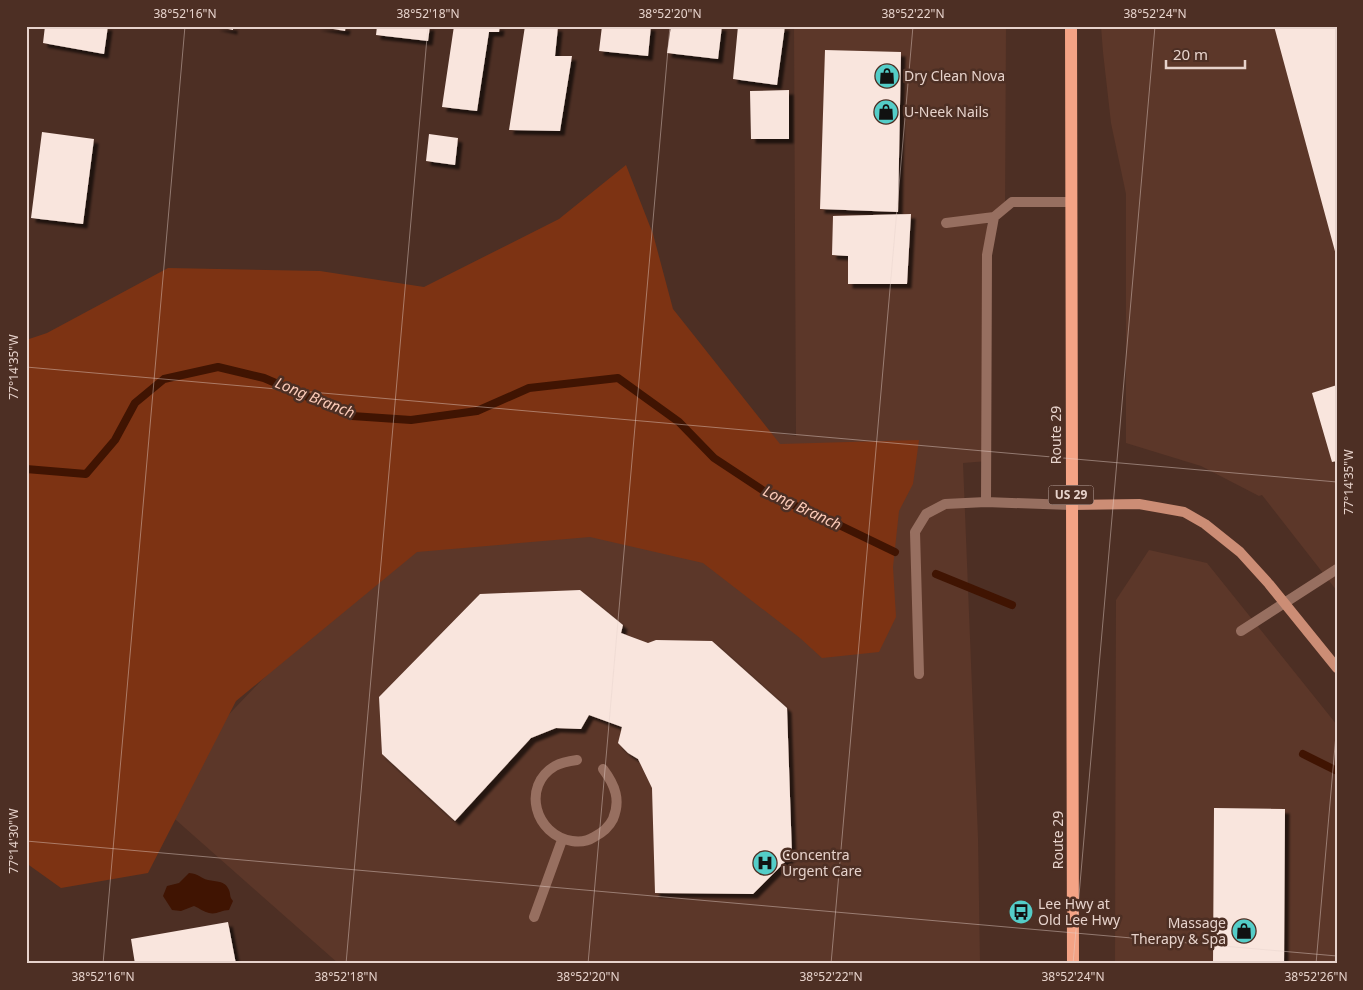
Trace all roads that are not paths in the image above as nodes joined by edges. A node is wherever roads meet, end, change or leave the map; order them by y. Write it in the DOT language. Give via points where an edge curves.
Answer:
graph roads {
  1 [pos="1071,26"];
  2 [pos="1071,202"];
  3 [pos="994,217"];
  4 [pos="946,223"];
  5 [pos="986,502"];
  6 [pos="1071,505"];
  7 [pos="1337,569"];
  8 [pos="1284,603"];
  9 [pos="1240,631"];
  10 [pos="1337,668"];
  11 [pos="919,674"];
  12 [pos="577,760"];
  13 [pos="603,770"];
  14 [pos="562,840"];
  15 [pos="534,917"];
  16 [pos="1072,964"];
  1 -- 2 [label="main road, Route 29 / US 29"];
  2 -- 3 [label="lane" via="1012,202"];
  2 -- 6 [label="main road, Route 29 / US 29"];
  3 -- 4 [label="lane"];
  3 -- 5 [label="lane" via="987,255"];
  5 -- 6 [label="lane"];
  5 -- 11 [label="lane" via="945,504 926,514 915,532"];
  6 -- 8 [label="street" via="1139,504 1184,512 1240,552"];
  6 -- 16 [label="main road, Route 29 / US 29"];
  7 -- 8 [label="lane"];
  8 -- 9 [label="lane"];
  8 -- 10 [label="street"];
  12 -- 14 [label="lane" via="553,767 544,776 535,800 543,824"];
  13 -- 14 [label="lane" via="612,780 617,794 612,822 603,833 590,840"];
  14 -- 15 [label="lane"];
}
